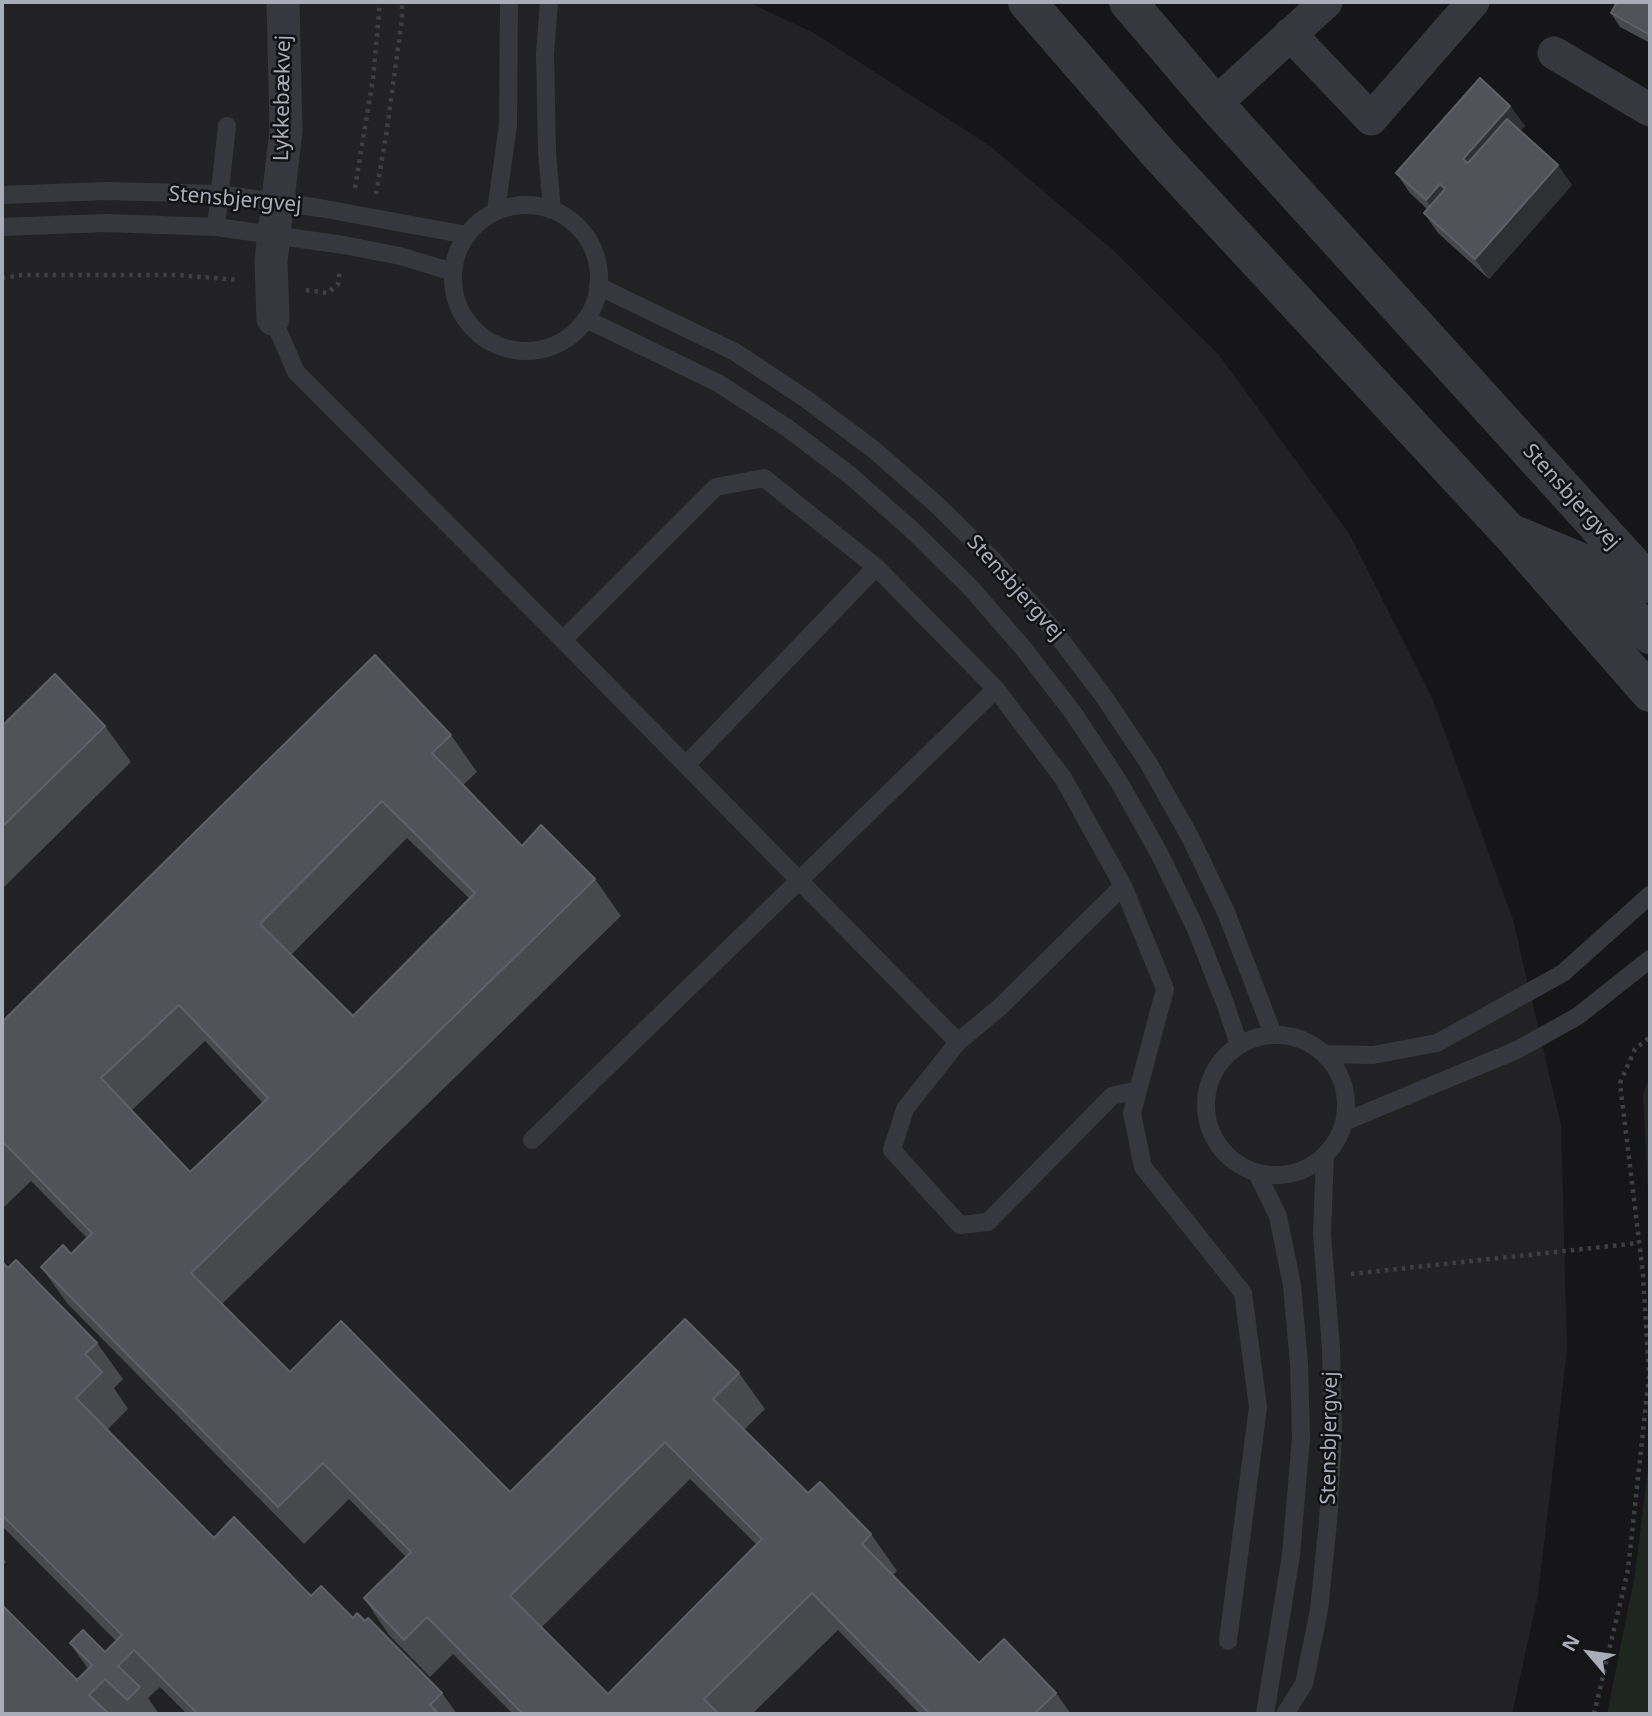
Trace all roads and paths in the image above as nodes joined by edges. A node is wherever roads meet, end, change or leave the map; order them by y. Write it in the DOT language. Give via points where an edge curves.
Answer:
graph roads {
  1 [pos="284,2"];
  2 [pos="380,2"];
  3 [pos="402,2"];
  4 [pos="509,2"];
  5 [pos="549,2"];
  6 [pos="1027,2"];
  7 [pos="1128,2"];
  8 [pos="1326,2"];
  9 [pos="1472,2"];
  10 [pos="1290,34"];
  11 [pos="1554,53"];
  12 [pos="1215,104"];
  13 [pos="1650,110"];
  14 [pos="227,126"];
  15 [pos="219,194"];
  16 [pos="2,195"];
  17 [pos="552,210"];
  18 [pos="496,212"];
  19 [pos="351,214"];
  20 [pos="276,217"];
  21 [pos="372,218"];
  22 [pos="2,227"];
  23 [pos="216,227"];
  24 [pos="467,235"];
  25 [pos="344,245"];
  26 [pos="453,272"];
  27 [pos="2,278"];
  28 [pos="273,285"];
  29 [pos="598,286"];
  30 [pos="273,319"];
  31 [pos="586,319"];
  32 [pos="1510,533"];
  33 [pos="876,567"];
  34 [pos="1650,584"];
  35 [pos="1650,635"];
  36 [pos="563,640"];
  37 [pos="996,689"];
  38 [pos="1650,693"];
  39 [pos="686,765"];
  40 [pos="800,880"];
  41 [pos="1123,886"];
  42 [pos="1650,895"];
  43 [pos="1650,960"];
  44 [pos="1273,1034"];
  45 [pos="1650,1037"];
  46 [pos="958,1042"];
  47 [pos="1239,1045"];
  48 [pos="1324,1054"];
  49 [pos="1137,1090"];
  50 [pos="1344,1122"];
  51 [pos="532,1140"];
  52 [pos="1325,1154"];
  53 [pos="1257,1173"];
  54 [pos="1639,1243"];
  55 [pos="1325,1278"];
  56 [pos="1228,1641"];
  57 [pos="1265,1714"];
  58 [pos="1285,1714"];
  59 [pos="1594,1714"];
  1 -- 20 [label="street, Lykkebækvej" via="286,130"];
  2 -- 19 [label="path" via="373,79"];
  3 -- 21 [label="path"];
  4 -- 18 [label="lane" via="509,125"];
  5 -- 17 [label="lane" via="545,54"];
  6 -- 32 [label="street, Stensbjergvej" via="1158,154"];
  7 -- 12 [label="street, Stensbjergvej"];
  8 -- 10 [label="street"];
  9 -- 10 [label="street" via="1371,119"];
  10 -- 12 [label="street"];
  11 -- 13 [label="street"];
  12 -- 34 [label="street, Stensbjergvej"];
  14 -- 15 [label="lane"];
  15 -- 16 [label="lane, Stensbjergvej" via="106,191"];
  15 -- 20 [label="lane, Stensbjergvej"];
  15 -- 23 [label="lane"];
  17 -- 18 [label="lane" via="524,206"];
  17 -- 29 [label="lane" via="583,233 598,267"];
  18 -- 24 [label="lane"];
  19 -- 20 [label="lane, Stensbjergvej"];
  19 -- 21 [label="lane, Stensbjergvej"];
  20 -- 23 [label="lane, Stensbjergvej"];
  20 -- 25 [label="lane, Stensbjergvej"];
  20 -- 28 [label="street, Lykkebækvej"];
  21 -- 24 [label="lane, Stensbjergvej"];
  22 -- 23 [label="lane, Stensbjergvej" via="106,223"];
  24 -- 26 [label="lane"];
  25 -- 26 [label="lane, Stensbjergvej"];
  25 -- 28 [label="path" via="338,284 328,293"];
  26 -- 31 [label="lane" via="461,313 474,330 509,350 530,352 550,347 569,338"];
  27 -- 28 [label="path" via="177,275"];
  28 -- 30 [label="street, Lykkebækvej"];
  29 -- 31 [label="lane"];
  29 -- 44 [label="lane, Stensbjergvej" via="735,352 806,398 873,449 996,563 1088,674 1149,764 1226,912"];
  30 -- 36 [label="lane" via="296,372"];
  31 -- 47 [label="lane, Stensbjergvej" via="718,383 786,427 882,503 970,587 1033,660 1119,782 1195,927"];
  32 -- 35 [label="street, Stensbjergvej" via="1579,561"];
  32 -- 38 [label="street, Stensbjergvej"];
  33 -- 36 [label="lane" via="764,478 716,487"];
  33 -- 37 [label="lane"];
  33 -- 39 [label="lane"];
  36 -- 39 [label="lane"];
  37 -- 40 [label="lane"];
  37 -- 41 [label="lane" via="1063,779"];
  39 -- 40 [label="lane"];
  40 -- 46 [label="lane"];
  40 -- 51 [label="lane"];
  41 -- 46 [label="lane"];
  41 -- 49 [label="lane" via="1165,989"];
  42 -- 48 [label="lane" via="1563,973 1437,1043 1373,1055"];
  43 -- 50 [label="lane" via="1578,1016 1517,1050"];
  44 -- 47 [label="lane"];
  44 -- 48 [label="lane" via="1309,1042"];
  45 -- 54 [label="path" via="1635,1049 1620,1083"];
  46 -- 49 [label="lane" via="905,1109 892,1150 960,1225 988,1222 1112,1096"];
  47 -- 53 [label="lane" via="1214,1072 1205,1106 1215,1141 1241,1166"];
  48 -- 50 [label="lane" via="1343,1085"];
  49 -- 56 [label="lane" via="1132,1113 1143,1167 1243,1293 1258,1407"];
  50 -- 52 [label="lane"];
  52 -- 53 [label="lane" via="1293,1173"];
  52 -- 55 [label="lane, Stensbjergvej"];
  53 -- 57 [label="lane, Stensbjergvej" via="1278,1216 1292,1285 1301,1438 1291,1555"];
  54 -- 55 [label="path"];
  54 -- 59 [label="path" via="1649,1376 1628,1570"];
  55 -- 58 [label="lane, Stensbjergvej" via="1333,1434 1320,1610 1304,1684"];
}
